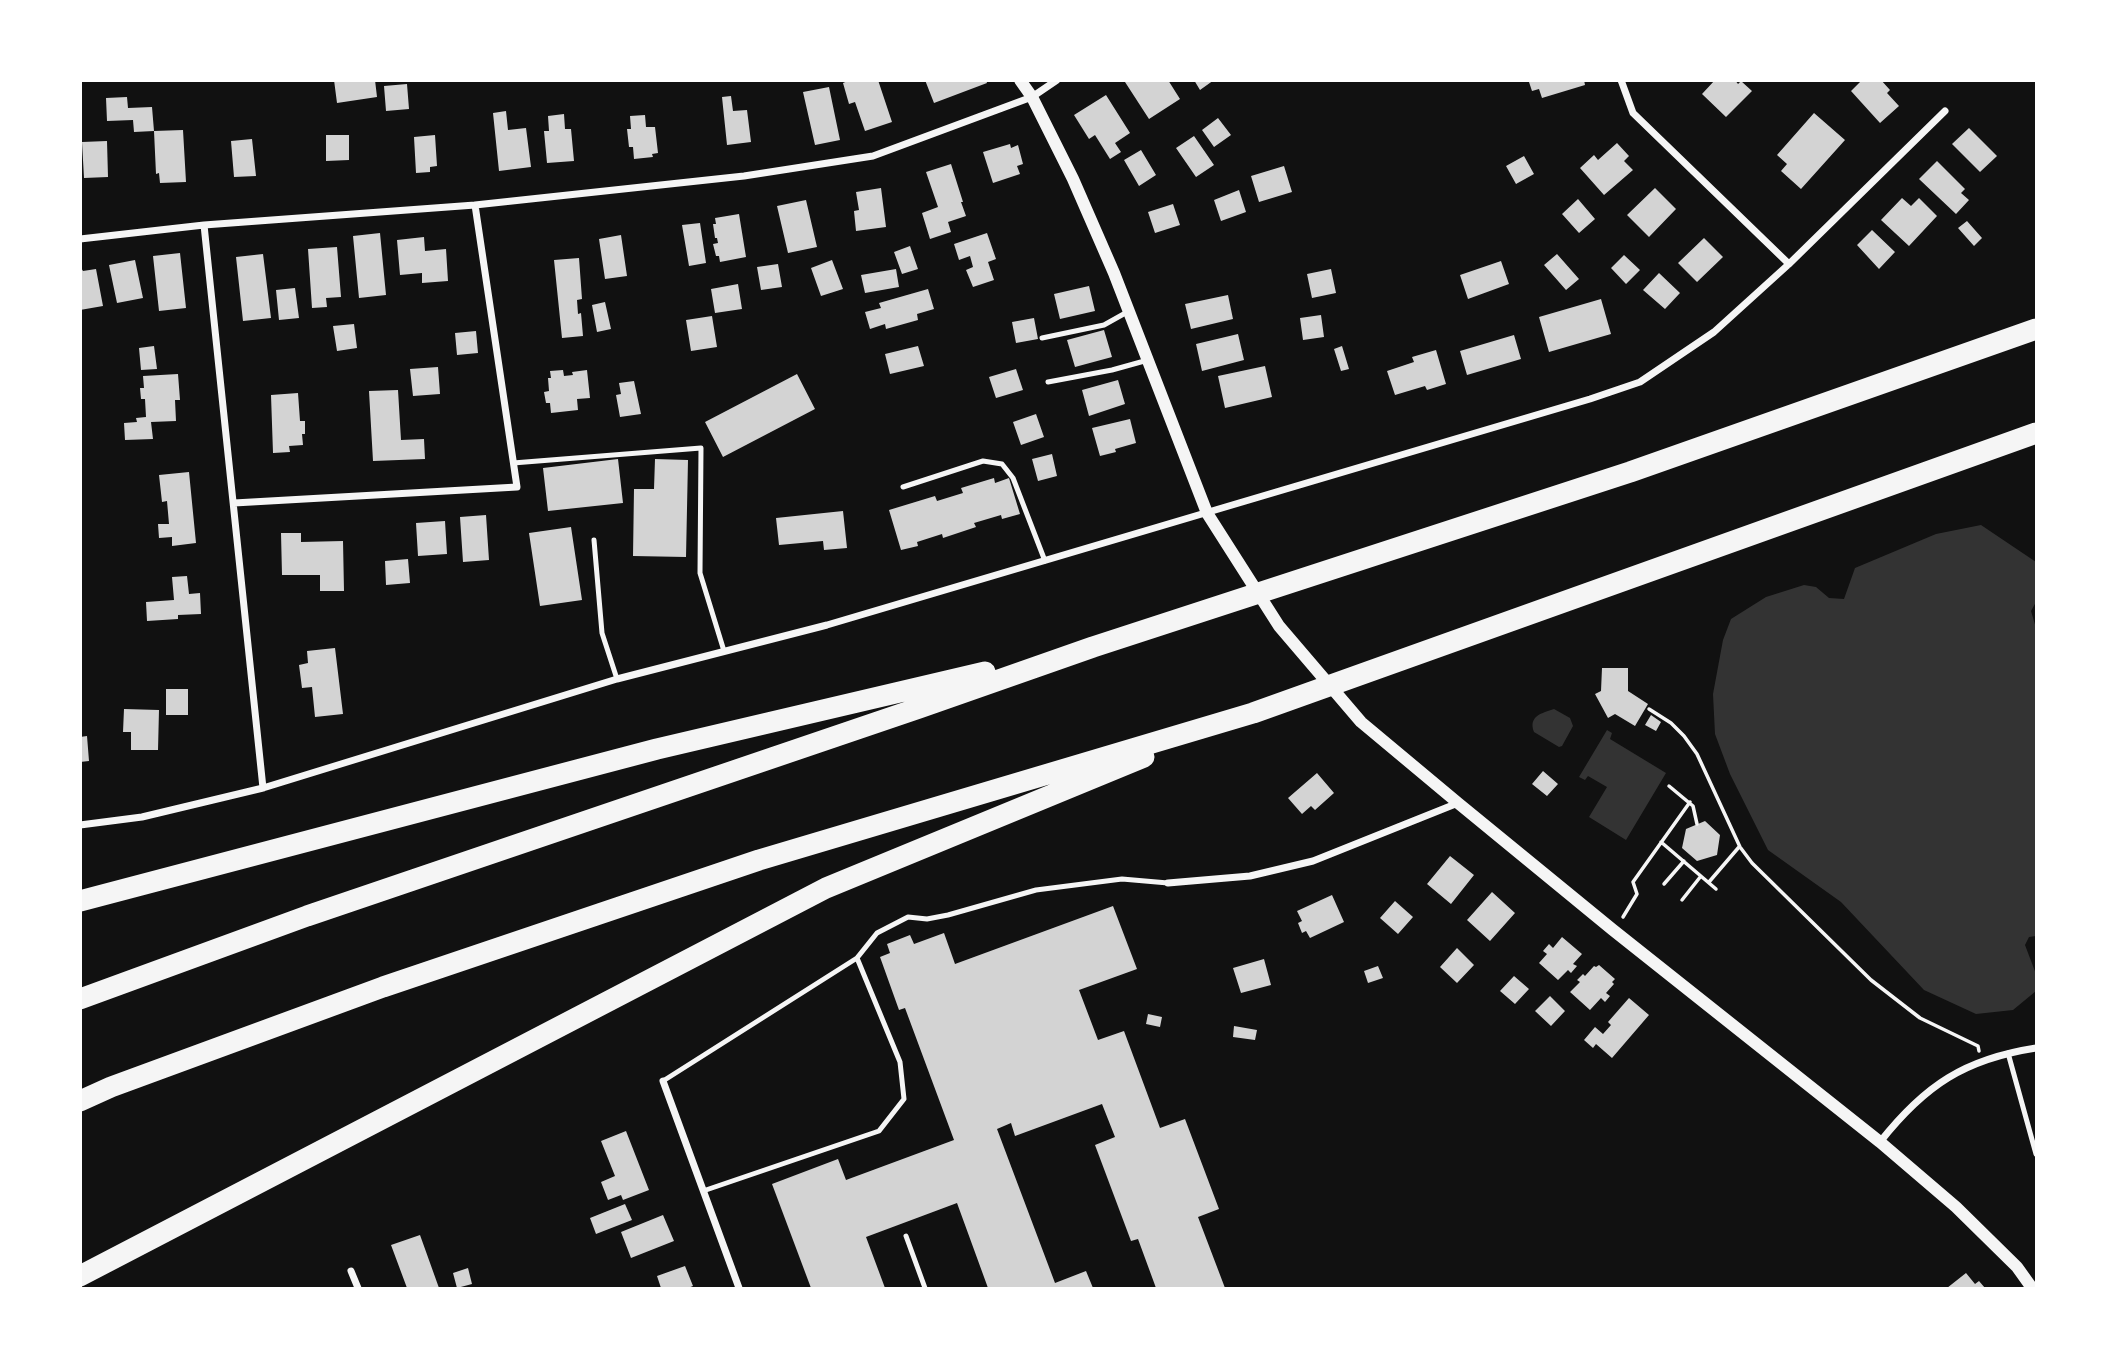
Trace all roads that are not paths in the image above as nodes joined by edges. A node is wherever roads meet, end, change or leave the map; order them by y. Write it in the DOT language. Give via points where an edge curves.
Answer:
graph roads {
  1 [pos="1020,80"];
  2 [pos="1057,80"];
  3 [pos="1620,80"];
  4 [pos="1032,97"];
  5 [pos="1945,111"];
  6 [pos="475,205"];
  7 [pos="204,225"];
  8 [pos="80,239"];
  9 [pos="1789,264"];
  10 [pos="1129,311"];
  11 [pos="2036,328"];
  12 [pos="1042,338"];
  13 [pos="1148,360"];
  14 [pos="1048,382"];
  15 [pos="2036,433"];
  16 [pos="513,463"];
  17 [pos="902,487"];
  18 [pos="234,503"];
  19 [pos="1208,513"];
  20 [pos="594,540"];
  21 [pos="1045,561"];
  22 [pos="1093,647"];
  23 [pos="724,651"];
  24 [pos="617,680"];
  25 [pos="1253,713"];
  26 [pos="263,788"];
  27 [pos="1458,803"];
  28 [pos="80,825"];
  29 [pos="1168,883"];
  30 [pos="80,901"];
  31 [pos="858,958"];
  32 [pos="80,999"];
  33 [pos="2036,1048"];
  34 [pos="2008,1052"];
  35 [pos="663,1081"];
  36 [pos="80,1101"];
  37 [pos="1880,1142"];
  38 [pos="2036,1154"];
  39 [pos="703,1191"];
  40 [pos="906,1236"];
  41 [pos="351,1271"];
  42 [pos="80,1276"];
  43 [pos="358,1289"];
  44 [pos="739,1289"];
  45 [pos="925,1289"];
  46 [pos="2032,1289"];
  1 -- 4 [label="street"];
  2 -- 4 [label="street"];
  3 -- 9 [label="street" via="1633,113"];
  4 -- 6 [label="street" via="873,156 744,177"];
  4 -- 10 [label="street"];
  5 -- 9 [label="street"];
  6 -- 7 [label="street"];
  6 -- 16 [label="street"];
  7 -- 8 [label="street"];
  7 -- 18 [label="street"];
  9 -- 19 [label="street" via="1714,332 1640,382"];
  10 -- 12 [label="lane" via="1104,325"];
  10 -- 13 [label="street"];
  11 -- 22 [label="highway" via="1630,472"];
  13 -- 14 [label="lane"];
  13 -- 19 [label="street"];
  15 -- 25 [label="highway"];
  16 -- 18 [label="street" via="517,487"];
  16 -- 23 [label="lane" via="701,448 700,573"];
  17 -- 21 [label="lane" via="983,461 1002,464 1013,478"];
  18 -- 26 [label="street"];
  19 -- 21 [label="street"];
  19 -- 27 [label="street" via="1279,626 1361,722"];
  20 -- 24 [label="lane" via="602,633"];
  21 -- 23 [label="street"];
  22 -- 30 [label="highway" via="657,749"];
  22 -- 32 [label="highway"];
  23 -- 24 [label="street"];
  24 -- 26 [label="street"];
  25 -- 36 [label="highway" via="759,860 383,987"];
  25 -- 42 [label="highway" via="826,888"];
  26 -- 28 [label="street" via="142,817"];
  27 -- 29 [label="street" via="1313,860 1250,876"];
  27 -- 37 [label="street"];
  29 -- 31 [label="lane" via="1122,879 1036,890 948,915 908,917 877,933"];
  31 -- 35 [label="lane"];
  31 -- 39 [label="lane" via="900,1062 904,1099 880,1131"];
  33 -- 34 [label="street"];
  34 -- 37 [label="street" via="1949,1076 1922,1096"];
  34 -- 38 [label="lane"];
  35 -- 39 [label="street"];
  37 -- 46 [label="street" via="1956,1207 2017,1267"];
  39 -- 44 [label="street"];
  40 -- 45 [label="lane"];
  41 -- 43 [label="street"];
}
